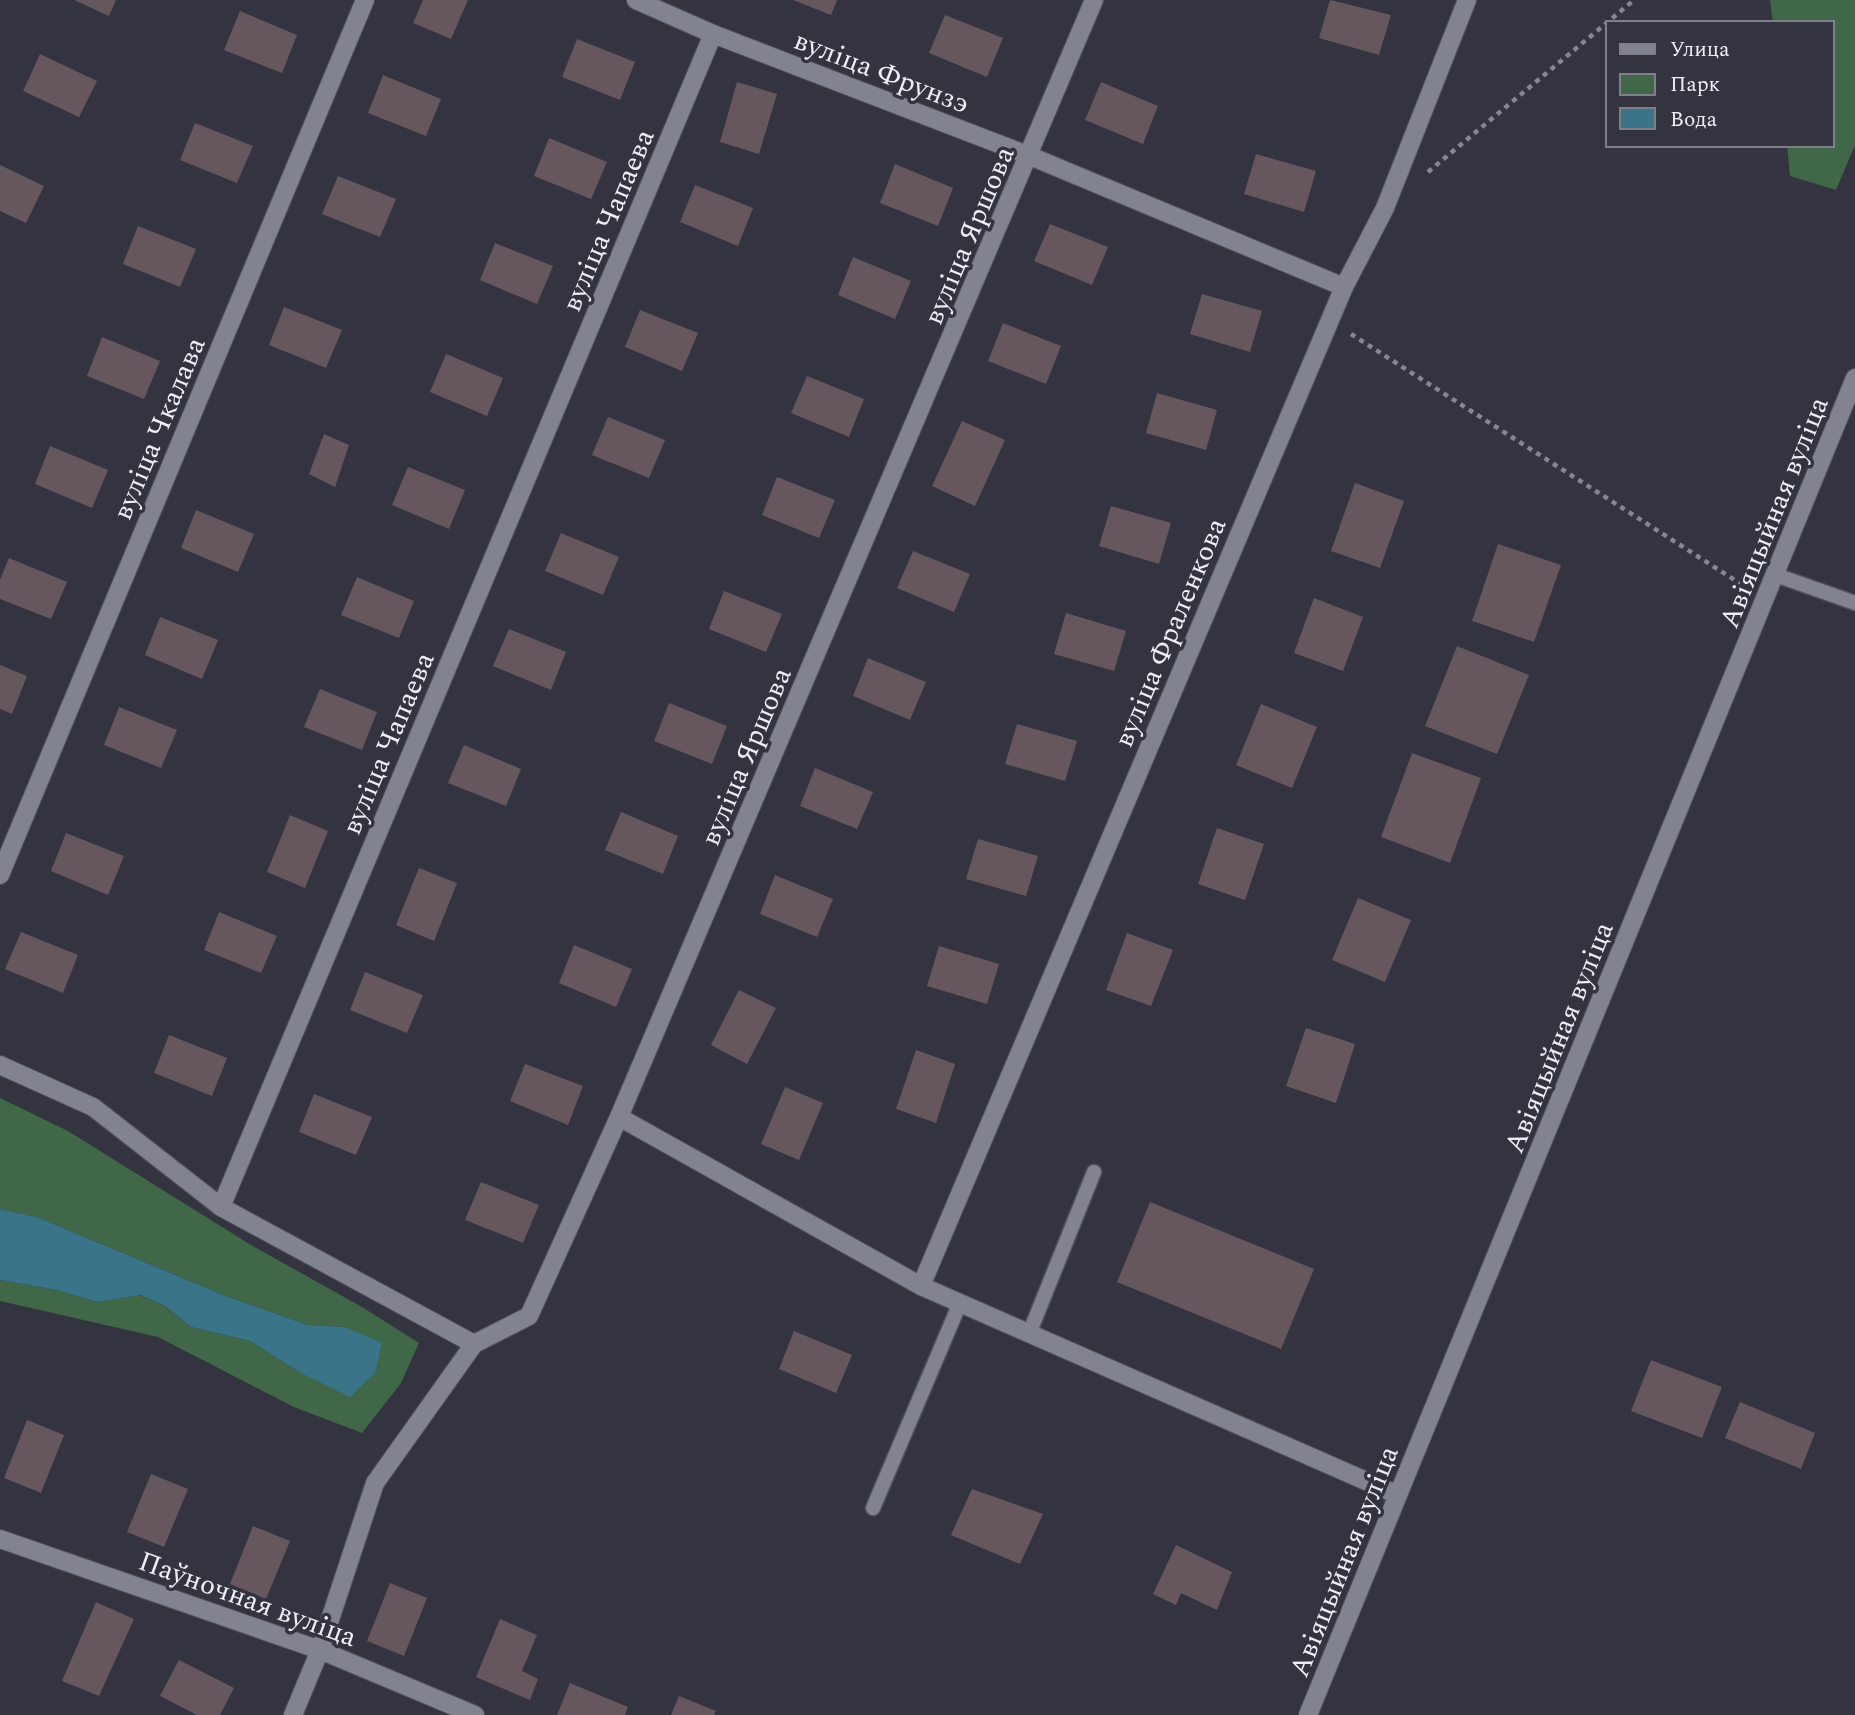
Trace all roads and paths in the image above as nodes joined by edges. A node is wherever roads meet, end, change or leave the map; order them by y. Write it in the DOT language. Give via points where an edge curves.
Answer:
graph roads {
  1 [pos="365,0"];
  2 [pos="636,0"];
  3 [pos="1094,0"];
  4 [pos="1467,0"];
  5 [pos="1634,0"];
  6 [pos="1609,21"];
  7 [pos="1606,23"];
  8 [pos="713,34"];
  9 [pos="1030,156"];
  10 [pos="1427,173"];
  11 [pos="1344,287"];
  12 [pos="1329,321"];
  13 [pos="1855,378"];
  14 [pos="1776,575"];
  15 [pos="1766,601"];
  16 [pos="1855,603"];
  17 [pos="0,875"];
  18 [pos="0,1065"];
  19 [pos="619,1117"];
  20 [pos="1094,1172"];
  21 [pos="222,1207"];
  22 [pos="921,1286"];
  23 [pos="960,1303"];
  24 [pos="1030,1334"];
  25 [pos="474,1344"];
  26 [pos="1398,1495"];
  27 [pos="873,1508"];
  28 [pos="0,1539"];
  29 [pos="320,1650"];
  30 [pos="293,1715"];
  31 [pos="475,1715"];
  32 [pos="1308,1715"];
  1 -- 17 [label="street, вуліца Чкалава"];
  2 -- 8 [label="street, вуліца Фрунзэ"];
  3 -- 9 [label="street, вуліца Яршова"];
  4 -- 11 [label="street, вуліца Фраленкова" via="1385,208"];
  5 -- 6 [label="path"];
  7 -- 10 [label="path"];
  8 -- 9 [label="street, вуліца Фрунзэ"];
  8 -- 21 [label="street, вуліца Чапаева"];
  9 -- 11 [label="street, вуліца Фрунзэ"];
  9 -- 19 [label="street, вуліца Яршова"];
  11 -- 12 [label="street, вуліца Фраленкова"];
  12 -- 15 [label="path"];
  12 -- 22 [label="street, вуліца Фраленкова"];
  13 -- 14 [label="street, Авіяцыйная вуліца"];
  14 -- 15 [label="street, Авіяцыйная вуліца"];
  14 -- 16 [label="lane"];
  15 -- 26 [label="street, Авіяцыйная вуліца"];
  18 -- 21 [label="street" via="93,1107"];
  19 -- 22 [label="street"];
  19 -- 25 [label="street, вуліца Яршова" via="529,1316"];
  20 -- 24 [label="lane"];
  21 -- 25 [label="street"];
  22 -- 23 [label="street"];
  23 -- 24 [label="street"];
  23 -- 27 [label="lane"];
  24 -- 26 [label="street"];
  25 -- 29 [label="street, вуліца Яршова" via="375,1483"];
  26 -- 32 [label="street, Авіяцыйная вуліца"];
  28 -- 29 [label="street, Паўночная вуліца"];
  29 -- 30 [label="street, вуліца Яршова"];
  29 -- 31 [label="street, Паўночная вуліца"];
}
